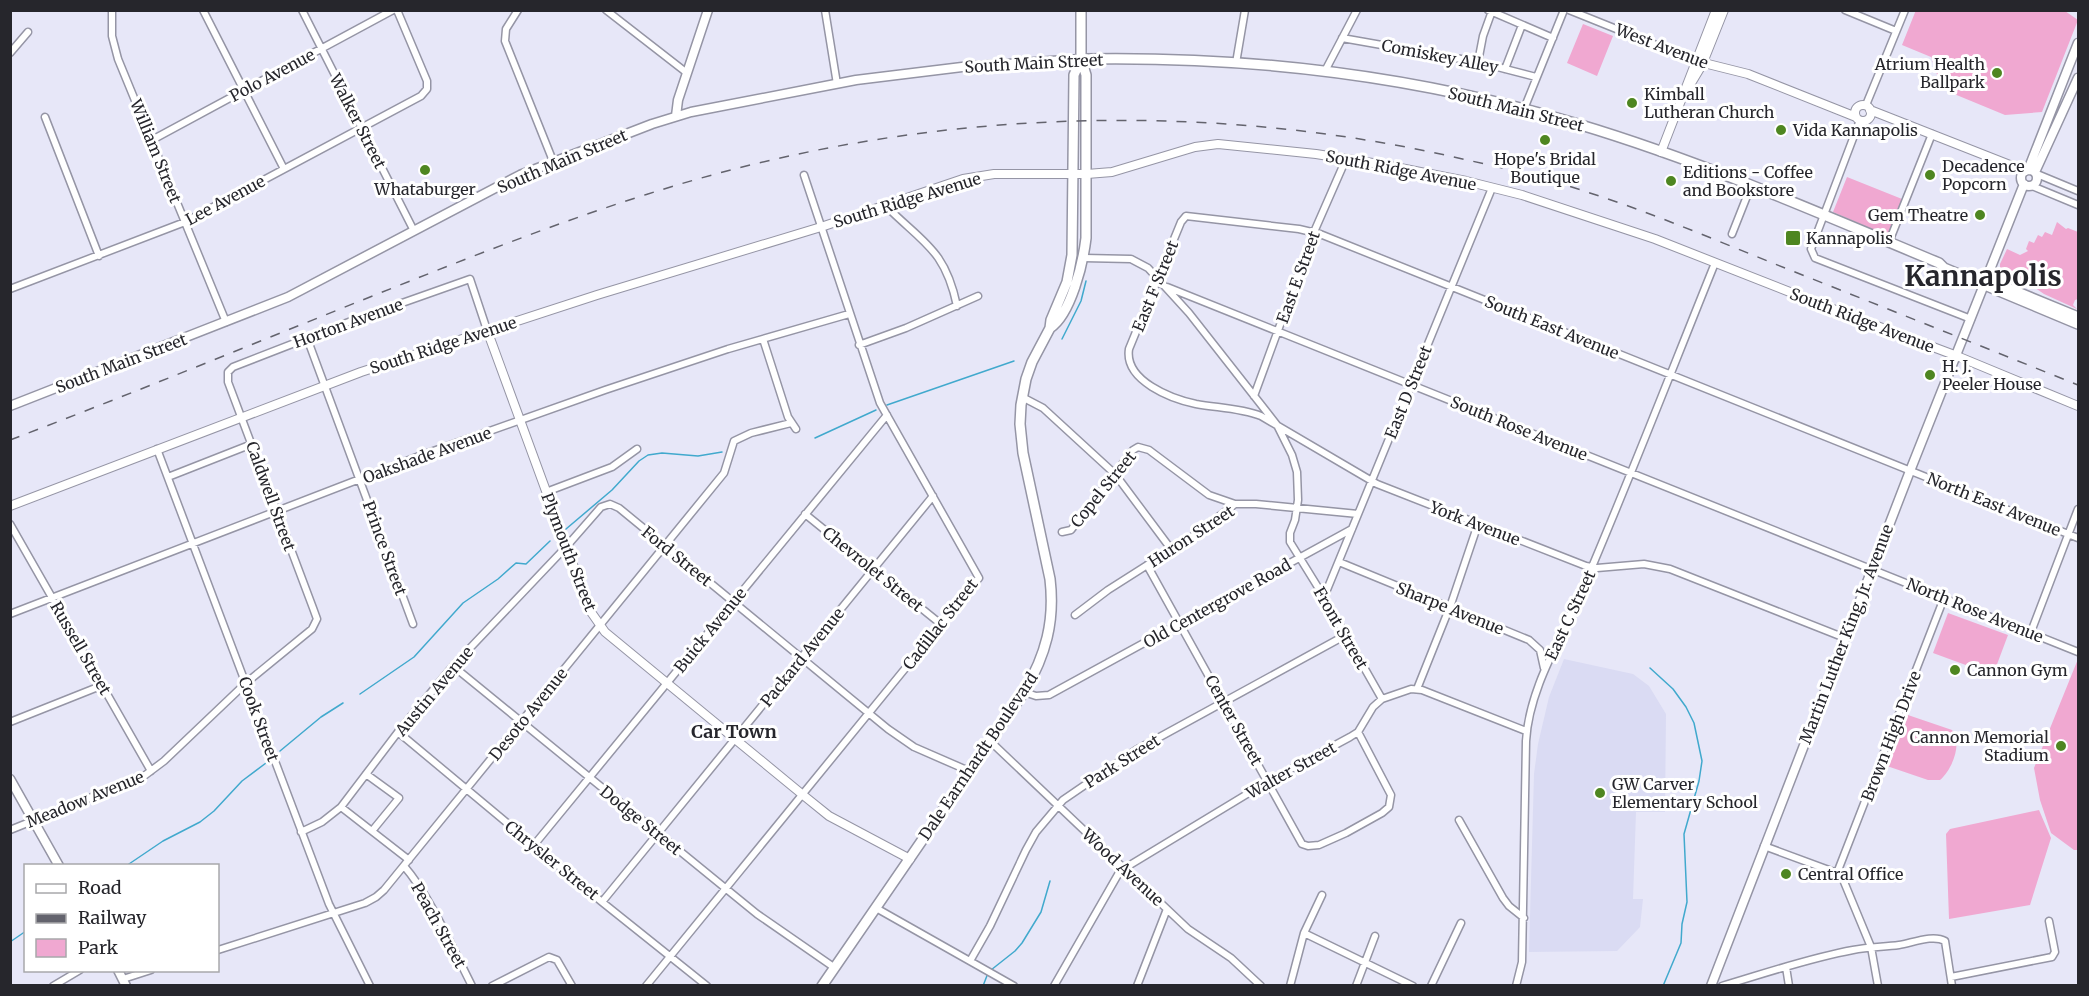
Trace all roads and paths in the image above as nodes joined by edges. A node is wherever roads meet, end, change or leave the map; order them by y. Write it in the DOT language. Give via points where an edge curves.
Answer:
graph roads {
  1 [pos="112,10"];
  2 [pos="203,10"];
  3 [pos="302,10"];
  4 [pos="395,10"];
  5 [pos="518,10"];
  6 [pos="606,10"];
  7 [pos="708,10"];
  8 [pos="825,10"];
  9 [pos="1081,10"];
  10 [pos="1245,10"];
  11 [pos="1357,10"];
  12 [pos="1564,10"];
  13 [pos="1569,10"];
  14 [pos="1716,10"];
  15 [pos="1724,10"];
  16 [pos="1845,10"];
  17 [pos="1905,10"];
  18 [pos="1491,11"];
  19 [pos="1522,25"];
  20 [pos="1896,31"];
  21 [pos="28,32"];
  22 [pos="1342,38"];
  23 [pos="1553,38"];
  24 [pos="2079,43"];
  25 [pos="322,49"];
  26 [pos="10,52"];
  27 [pos="1081,59"];
  28 [pos="1478,62"];
  29 [pos="1699,62"];
  30 [pos="1236,63"];
  31 [pos="1505,69"];
  32 [pos="1325,71"];
  33 [pos="687,73"];
  34 [pos="1536,77"];
  35 [pos="2079,78"];
  36 [pos="837,84"];
  37 [pos="244,90"];
  38 [pos="1868,107"];
  39 [pos="1524,108"];
  40 [pos="676,116"];
  41 [pos="45,117"];
  42 [pos="1858,119"];
  43 [pos="362,127"];
  44 [pos="1932,134"];
  45 [pos="152,140"];
  46 [pos="1661,152"];
  47 [pos="1347,159"];
  48 [pos="553,161"];
  49 [pos="284,170"];
  50 [pos="2031,172"];
  51 [pos="1074,173"];
  52 [pos="1087,174"];
  53 [pos="804,175"];
  54 [pos="2028,185"];
  55 [pos="1751,186"];
  56 [pos="1492,188"];
  57 [pos="2079,191"];
  58 [pos="2079,205"];
  59 [pos="886,206"];
  60 [pos="1186,216"];
  61 [pos="1824,216"];
  62 [pos="1074,219"];
  63 [pos="185,222"];
  64 [pos="821,227"];
  65 [pos="414,231"];
  66 [pos="1314,232"];
  67 [pos="1732,234"];
  68 [pos="1889,242"];
  69 [pos="99,256"];
  70 [pos="1084,258"];
  71 [pos="1715,263"];
  72 [pos="1158,278"];
  73 [pos="470,279"];
  74 [pos="1985,282"];
  75 [pos="1167,287"];
  76 [pos="1451,287"];
  77 [pos="10,290"];
  78 [pos="978,296"];
  79 [pos="957,306"];
  80 [pos="849,314"];
  81 [pos="2079,317"];
  82 [pos="1971,319"];
  83 [pos="226,322"];
  84 [pos="2079,324"];
  85 [pos="1050,328"];
  86 [pos="487,330"];
  87 [pos="1278,331"];
  88 [pos="307,338"];
  89 [pos="763,339"];
  90 [pos="859,345"];
  91 [pos="1957,356"];
  92 [pos="1129,358"];
  93 [pos="228,372"];
  94 [pos="1670,375"];
  95 [pos="1411,385"];
  96 [pos="324,386"];
  97 [pos="1254,396"];
  98 [pos="1022,397"];
  99 [pos="10,406"];
  100 [pos="2079,406"];
  101 [pos="886,415"];
  102 [pos="242,417"];
  103 [pos="520,420"];
  104 [pos="791,423"];
  105 [pos="1277,425"];
  106 [pos="796,429"];
  107 [pos="252,444"];
  108 [pos="157,449"];
  109 [pos="637,449"];
  110 [pos="1910,471"];
  111 [pos="1631,472"];
  112 [pos="1115,474"];
  113 [pos="168,477"];
  114 [pos="359,480"];
  115 [pos="1371,481"];
  116 [pos="546,492"];
  117 [pos="933,496"];
  118 [pos="1235,504"];
  119 [pos="10,506"];
  120 [pos="1298,508"];
  121 [pos="2079,508"];
  122 [pos="277,511"];
  123 [pos="805,514"];
  124 [pos="1358,514"];
  125 [pos="10,524"];
  126 [pos="1478,524"];
  127 [pos="1352,529"];
  128 [pos="1062,532"];
  129 [pos="2069,534"];
  130 [pos="2079,538"];
  131 [pos="194,543"];
  132 [pos="665,546"];
  133 [pos="566,547"];
  134 [pos="1170,549"];
  135 [pos="1299,557"];
  136 [pos="1339,562"];
  137 [pos="1148,565"];
  138 [pos="1592,567"];
  139 [pos="873,569"];
  140 [pos="1871,569"];
  141 [pos="52,597"];
  142 [pos="1324,597"];
  143 [pos="1944,598"];
  144 [pos="733,602"];
  145 [pos="1449,608"];
  146 [pos="10,614"];
  147 [pos="1075,615"];
  148 [pos="317,619"];
  149 [pos="1181,623"];
  150 [pos="413,624"];
  151 [pos="599,625"];
  152 [pos="942,625"];
  153 [pos="2031,632"];
  154 [pos="1346,635"];
  155 [pos="1845,638"];
  156 [pos="2079,652"];
  157 [pos="802,657"];
  158 [pos="453,666"];
  159 [pos="1545,669"];
  160 [pos="246,683"];
  161 [pos="666,684"];
  162 [pos="103,685"];
  163 [pos="1417,689"];
  164 [pos="1024,692"];
  165 [pos="1382,699"];
  166 [pos="1224,702"];
  167 [pos="869,713"];
  168 [pos="10,722"];
  169 [pos="521,722"];
  170 [pos="1526,731"];
  171 [pos="398,732"];
  172 [pos="1358,732"];
  173 [pos="734,739"];
  174 [pos="990,741"];
  175 [pos="151,771"];
  176 [pos="969,771"];
  177 [pos="366,774"];
  178 [pos="589,777"];
  179 [pos="10,779"];
  180 [pos="1268,782"];
  181 [pos="466,790"];
  182 [pos="802,795"];
  183 [pos="1057,805"];
  184 [pos="341,807"];
  185 [pos="33,820"];
  186 [pos="1459,820"];
  187 [pos="10,830"];
  188 [pos="372,831"];
  189 [pos="301,832"];
  190 [pos="657,833"];
  191 [pos="534,845"];
  192 [pos="1764,846"];
  193 [pos="910,859"];
  194 [pos="409,860"];
  195 [pos="58,864"];
  196 [pos="404,866"];
  197 [pos="1124,869"];
  198 [pos="1837,873"];
  199 [pos="725,889"];
  200 [pos="1322,895"];
  201 [pos="602,902"];
  202 [pos="876,908"];
  203 [pos="1167,909"];
  204 [pos="333,913"];
  205 [pos="1524,918"];
  206 [pos="2049,921"];
  207 [pos="1461,923"];
  208 [pos="1304,933"];
  209 [pos="1375,936"];
  210 [pos="1871,947"];
  211 [pos="219,950"];
  212 [pos="670,957"];
  213 [pos="970,961"];
  214 [pos="1364,961"];
  215 [pos="1786,967"];
  216 [pos="835,968"];
  217 [pos="77,972"];
  218 [pos="147,972"];
  219 [pos="1951,977"];
  220 [pos="125,982"];
  221 [pos="826,984"];
  222 [pos="1734,984"];
  223 [pos="53,986"];
  224 [pos="370,986"];
  225 [pos="472,986"];
  226 [pos="492,986"];
  227 [pos="572,986"];
  228 [pos="646,986"];
  229 [pos="707,986"];
  230 [pos="1014,986"];
  231 [pos="1054,986"];
  232 [pos="1137,986"];
  233 [pos="1261,986"];
  234 [pos="1290,986"];
  235 [pos="1356,986"];
  236 [pos="1413,986"];
  237 [pos="1431,986"];
  238 [pos="1516,986"];
  239 [pos="1711,986"];
  240 [pos="1722,986"];
  241 [pos="1789,986"];
  242 [pos="1878,986"];
  243 [pos="1952,986"];
  1 -- 45 [label="street, William Street" via="112,36 118,59"];
  2 -- 37 [label="street"];
  3 -- 25 [label="street, Walker Street"];
  4 -- 25 [label="street, Polo Avenue"];
  4 -- 43 [label="street, Lee Avenue" via="428,87 421,96"];
  5 -- 48 [label="street" via="506,29 505,41"];
  6 -- 33 [label="street"];
  7 -- 33 [label="main road"];
  8 -- 36 [label="street"];
  9 -- 27 [label="main road, Dale Earnhardt Boulevard"];
  10 -- 30 [label="street"];
  11 -- 22 [label="street"];
  12 -- 23 [label="street"];
  13 -- 29 [label="street, West Avenue"];
  14 -- 29 [label="street"];
  15 -- 29 [label="street"];
  16 -- 20 [label="street"];
  17 -- 20 [label="street"];
  18 -- 19 [label="street"];
  18 -- 28 [label="street"];
  19 -- 23 [label="street"];
  19 -- 31 [label="street"];
  20 -- 38 [label="street"];
  21 -- 26 [label="street"];
  22 -- 28 [label="street, Comiskey Alley"];
  22 -- 32 [label="street"];
  23 -- 34 [label="street"];
  24 -- 50 [label="main road"];
  25 -- 37 [label="street, Polo Avenue"];
  25 -- 43 [label="street, Walker Street"];
  27 -- 30 [label="main road, South Main Street"];
  27 -- 36 [label="main road, South Main Street" via="962,67"];
  27 -- 51 [label="main road, Dale Earnhardt Boulevard" via="1074,75"];
  27 -- 52 [label="main road, Dale Earnhardt Boulevard" via="1086,75"];
  28 -- 31 [label="street, Comiskey Alley"];
  29 -- 42 [label="street, West Avenue" via="1748,74"];
  29 -- 46 [label="street"];
  30 -- 32 [label="main road, South Main Street"];
  31 -- 34 [label="street, Comiskey Alley"];
  32 -- 39 [label="main road, South Main Street"];
  33 -- 40 [label="main road"];
  34 -- 39 [label="street"];
  35 -- 50 [label="main road"];
  36 -- 40 [label="main road, South Main Street"];
  37 -- 45 [label="street, Polo Avenue"];
  37 -- 49 [label="street"];
  38 -- 42 [label="street" via="1869,118"];
  38 -- 42 [label="street" via="1857,107"];
  38 -- 44 [label="street"];
  39 -- 46 [label="main road, South Main Street"];
  40 -- 48 [label="main road, South Main Street"];
  41 -- 69 [label="street"];
  42 -- 61 [label="street"];
  43 -- 49 [label="street, Lee Avenue"];
  43 -- 65 [label="street, Walker Street"];
  44 -- 50 [label="street"];
  44 -- 68 [label="street"];
  45 -- 63 [label="street, William Street"];
  46 -- 55 [label="main road, South Main Street"];
  47 -- 52 [label="street, South Ridge Avenue" via="1218,144 1195,147 1126,169"];
  47 -- 56 [label="street, South Ridge Avenue"];
  47 -- 66 [label="street, East E Street"];
  48 -- 65 [label="main road, South Main Street"];
  49 -- 63 [label="street, Lee Avenue"];
  50 -- 54 [label="main road" via="2037,182"];
  50 -- 54 [label="main road" via="2021,178"];
  50 -- 57 [label="street"];
  51 -- 52 [label="street, South Ridge Avenue"];
  51 -- 59 [label="street, South Ridge Avenue" via="981,175"];
  51 -- 62 [label="main road, Dale Earnhardt Boulevard"];
  52 -- 70 [label="main road, Dale Earnhardt Boulevard"];
  53 -- 64 [label="street, Cadillac Street"];
  54 -- 58 [label="street"];
  54 -- 74 [label="main road, Martin Luther King, Jr. Avenue"];
  55 -- 61 [label="main road, South Main Street"];
  55 -- 67 [label="street"];
  56 -- 71 [label="street, South Ridge Avenue" via="1596,218"];
  56 -- 76 [label="street, East D Street"];
  59 -- 64 [label="street, South Ridge Avenue"];
  59 -- 79 [label="street" via="937,255 949,277"];
  60 -- 66 [label="street, South East Avenue"];
  60 -- 72 [label="street, East F Street"];
  61 -- 68 [label="main road, South Main Street"];
  61 -- 82 [label="street" via="1811,249 1815,258"];
  62 -- 70 [label="main road" via="1079,253"];
  62 -- 85 [label="main road, Dale Earnhardt Boulevard" via="1067,282"];
  63 -- 69 [label="street, Lee Avenue"];
  63 -- 83 [label="street, William Street"];
  64 -- 80 [label="street, Cadillac Street"];
  64 -- 86 [label="street, South Ridge Avenue"];
  65 -- 83 [label="main road, South Main Street" via="288,297"];
  66 -- 76 [label="street, South East Avenue"];
  66 -- 87 [label="street, East E Street"];
  68 -- 74 [label="main road, South Main Street"];
  69 -- 77 [label="street, Lee Avenue"];
  70 -- 72 [label="street, Old Centergrove Road" via="1131,259"];
  70 -- 85 [label="main road, Dale Earnhardt Boulevard" via="1070,297 1057,323"];
  71 -- 91 [label="street, South Ridge Avenue"];
  71 -- 94 [label="street, East C Street"];
  72 -- 75 [label="street, Old Centergrove Road"];
  72 -- 92 [label="street, East F Street" via="1132,340"];
  73 -- 86 [label="street, Plymouth Street"];
  73 -- 88 [label="street, Horton Avenue"];
  74 -- 81 [label="main road"];
  74 -- 82 [label="main road, Martin Luther King, Jr. Avenue"];
  74 -- 84 [label="main road, South Main Street"];
  75 -- 87 [label="street, South Rose Avenue"];
  75 -- 97 [label="street, Old Centergrove Road"];
  76 -- 94 [label="street, South East Avenue"];
  76 -- 95 [label="street, East D Street"];
  78 -- 79 [label="street"];
  79 -- 90 [label="street"];
  80 -- 89 [label="street, Oakshade Avenue"];
  80 -- 90 [label="street, Cadillac Street"];
  82 -- 91 [label="main road, Martin Luther King, Jr. Avenue"];
  83 -- 99 [label="main road, South Main Street"];
  85 -- 98 [label="main road, Dale Earnhardt Boulevard" via="1032,362"];
  86 -- 96 [label="street, South Ridge Avenue"];
  86 -- 103 [label="street, Plymouth Street"];
  87 -- 95 [label="street, South Rose Avenue"];
  87 -- 97 [label="street, East E Street"];
  88 -- 93 [label="street, Horton Avenue"];
  88 -- 96 [label="street, Prince Street"];
  89 -- 103 [label="street, Oakshade Avenue"];
  89 -- 104 [label="street"];
  90 -- 101 [label="street, Cadillac Street"];
  91 -- 100 [label="street, South Ridge Avenue"];
  91 -- 110 [label="main road, Martin Luther King, Jr. Avenue"];
  92 -- 105 [label="street, York Avenue" via="1139,377 1179,399 1254,414"];
  93 -- 102 [label="street, Caldwell Street"];
  94 -- 110 [label="street, South East Avenue"];
  94 -- 111 [label="street, East C Street"];
  95 -- 111 [label="street, South Rose Avenue"];
  95 -- 115 [label="street, East D Street"];
  96 -- 102 [label="street, South Ridge Avenue"];
  96 -- 114 [label="street, Prince Street"];
  97 -- 105 [label="street, Old Centergrove Road"];
  98 -- 112 [label="street" via="1043,408"];
  98 -- 164 [label="main road, Dale Earnhardt Boulevard" via="1022,447 1052,602 1045,649"];
  101 -- 117 [label="street, Cadillac Street"];
  101 -- 123 [label="street, Buick Avenue"];
  102 -- 107 [label="street, Caldwell Street"];
  102 -- 108 [label="street, South Ridge Avenue"];
  103 -- 114 [label="street, Oakshade Avenue"];
  103 -- 116 [label="street, Plymouth Street"];
  104 -- 106 [label="street"];
  104 -- 132 [label="street, Desoto Avenue" via="734,441 724,473"];
  105 -- 115 [label="street, York Avenue"];
  105 -- 120 [label="street, Old Centergrove Road" via="1295,464"];
  107 -- 113 [label="street"];
  107 -- 122 [label="street, Caldwell Street"];
  108 -- 113 [label="street, Cook Street"];
  108 -- 119 [label="street, South Ridge Avenue"];
  109 -- 116 [label="street" via="612,467"];
  110 -- 129 [label="street, North East Avenue"];
  110 -- 140 [label="main road, Martin Luther King, Jr. Avenue"];
  111 -- 138 [label="street, East C Street"];
  111 -- 140 [label="street, South Rose Avenue"];
  112 -- 118 [label="street, Copel Street" via="1133,450 1143,447 1209,495"];
  112 -- 128 [label="street, Copel Street" via="1071,530"];
  112 -- 134 [label="street"];
  113 -- 131 [label="street, Cook Street"];
  114 -- 122 [label="street, Oakshade Avenue"];
  114 -- 150 [label="street, Prince Street"];
  115 -- 124 [label="street, East D Street"];
  115 -- 126 [label="street, York Avenue"];
  116 -- 133 [label="street, Plymouth Street"];
  117 -- 139 [label="street, Packard Avenue"];
  117 -- 152 [label="street, Cadillac Street" via="979,578"];
  118 -- 120 [label="street, Huron Street"];
  118 -- 134 [label="street, Huron Street"];
  120 -- 124 [label="street, Huron Street"];
  120 -- 135 [label="street, Old Centergrove Road" via="1289,536"];
  121 -- 129 [label="street"];
  122 -- 131 [label="street, Oakshade Avenue"];
  122 -- 148 [label="street, Caldwell Street"];
  123 -- 139 [label="street, Chevrolet Street"];
  123 -- 144 [label="street, Buick Avenue"];
  124 -- 127 [label="street, East D Street"];
  125 -- 141 [label="street, Russell Street"];
  126 -- 138 [label="street, York Avenue"];
  126 -- 145 [label="street"];
  127 -- 135 [label="street"];
  127 -- 136 [label="street, East D Street"];
  129 -- 130 [label="street, North East Avenue"];
  129 -- 153 [label="street"];
  131 -- 141 [label="street, Oakshade Avenue"];
  131 -- 160 [label="street, Cook Street"];
  132 -- 133 [label="street, Ford Street" via="610,504 601,507"];
  132 -- 144 [label="street, Ford Street"];
  132 -- 151 [label="street, Desoto Avenue"];
  133 -- 151 [label="street, Plymouth Street"];
  133 -- 158 [label="street, Austin Avenue"];
  134 -- 137 [label="street, Huron Street"];
  135 -- 142 [label="street, Front Street"];
  135 -- 149 [label="street, Old Centergrove Road"];
  136 -- 142 [label="street, East D Street"];
  136 -- 145 [label="street, Sharpe Avenue"];
  137 -- 147 [label="street, Huron Street"];
  137 -- 149 [label="street, Center Street"];
  138 -- 155 [label="street, York Avenue" via="1644,564 1671,569"];
  138 -- 159 [label="street, East C Street"];
  139 -- 152 [label="street, Chevrolet Street"];
  139 -- 157 [label="street, Packard Avenue"];
  140 -- 143 [label="street, North Rose Avenue"];
  140 -- 155 [label="main road, Martin Luther King, Jr. Avenue"];
  141 -- 146 [label="street, Oakshade Avenue"];
  141 -- 162 [label="street, Russell Street"];
  142 -- 154 [label="street, Front Street"];
  143 -- 153 [label="street, North Rose Avenue"];
  143 -- 198 [label="street, Brown High Drive"];
  144 -- 157 [label="street, Ford Street"];
  144 -- 161 [label="street, Buick Avenue"];
  145 -- 159 [label="street, Sharpe Avenue" via="1529,640 1540,650"];
  145 -- 163 [label="street"];
  148 -- 160 [label="street, Meadow Avenue" via="312,629"];
  149 -- 164 [label="street, Old Centergrove Road" via="1049,695"];
  149 -- 166 [label="street, Center Street"];
  151 -- 161 [label="street, Plymouth Street"];
  151 -- 169 [label="street, Desoto Avenue"];
  152 -- 167 [label="street, Cadillac Street"];
  153 -- 156 [label="street, North Rose Avenue"];
  154 -- 165 [label="street, Front Street"];
  154 -- 166 [label="street, Park Street"];
  155 -- 192 [label="main road, Martin Luther King, Jr. Avenue"];
  157 -- 167 [label="street, Ford Street"];
  157 -- 173 [label="street, Packard Avenue"];
  158 -- 169 [label="street, Dodge Street"];
  158 -- 171 [label="street, Austin Avenue"];
  159 -- 170 [label="street, East C Street"];
  160 -- 175 [label="street, Meadow Avenue"];
  160 -- 189 [label="street, Cook Street"];
  161 -- 173 [label="street, Plymouth Street"];
  161 -- 178 [label="street, Buick Avenue"];
  162 -- 168 [label="street"];
  162 -- 175 [label="street, Russell Street"];
  163 -- 165 [label="street"];
  163 -- 170 [label="street"];
  164 -- 174 [label="main road, Dale Earnhardt Boulevard"];
  165 -- 172 [label="street, Walter Street"];
  166 -- 180 [label="street, Center Street"];
  166 -- 183 [label="street, Park Street" via="1136,750"];
  167 -- 176 [label="street, Ford Street" via="914,747"];
  167 -- 182 [label="street, Cadillac Street"];
  169 -- 178 [label="street, Dodge Street"];
  169 -- 181 [label="street, Desoto Avenue"];
  170 -- 205 [label="street, East C Street"];
  171 -- 177 [label="street, Austin Avenue"];
  171 -- 181 [label="street, Chrysler Street"];
  172 -- 180 [label="street, Walter Street"];
  172 -- 180 [label="street, Center Street" via="1388,787 1391,801 1383,813 1319,845 1308,846 1302,844"];
  173 -- 182 [label="street, Plymouth Street"];
  173 -- 190 [label="street, Packard Avenue"];
  174 -- 176 [label="main road, Dale Earnhardt Boulevard"];
  174 -- 183 [label="street, Wood Avenue"];
  175 -- 185 [label="street, Meadow Avenue"];
  176 -- 193 [label="main road, Dale Earnhardt Boulevard"];
  177 -- 184 [label="street, Austin Avenue"];
  177 -- 188 [label="street" via="399,798"];
  178 -- 190 [label="street, Dodge Street"];
  178 -- 191 [label="street, Buick Avenue"];
  179 -- 185 [label="main road"];
  180 -- 197 [label="street, Walter Street"];
  181 -- 191 [label="street, Chrysler Street"];
  181 -- 194 [label="street, Desoto Avenue"];
  182 -- 193 [label="street, Plymouth Street" via="830,816"];
  182 -- 199 [label="street, Cadillac Street"];
  183 -- 197 [label="street, Wood Avenue"];
  183 -- 213 [label="street, Park Street" via="1036,832"];
  184 -- 188 [label="street"];
  184 -- 189 [label="street, Austin Avenue"];
  185 -- 187 [label="street, Meadow Avenue"];
  185 -- 195 [label="main road"];
  186 -- 205 [label="street" via="1503,898"];
  188 -- 194 [label="street"];
  189 -- 204 [label="street, Cook Street"];
  190 -- 199 [label="street, Dodge Street"];
  190 -- 201 [label="street, Packard Avenue"];
  191 -- 201 [label="street, Chrysler Street"];
  192 -- 198 [label="street"];
  192 -- 239 [label="main road, Martin Luther King, Jr. Avenue"];
  193 -- 202 [label="main road, Dale Earnhardt Boulevard"];
  194 -- 196 [label="street, Desoto Avenue"];
  196 -- 204 [label="street, Desoto Avenue" via="376,897"];
  196 -- 225 [label="street, Peach Street"];
  197 -- 203 [label="street, Wood Avenue"];
  197 -- 231 [label="street, Walter Street" via="1115,876"];
  198 -- 210 [label="street" via="1847,887"];
  199 -- 212 [label="street, Cadillac Street"];
  199 -- 216 [label="street, Dodge Street"];
  200 -- 208 [label="street"];
  201 -- 212 [label="street, Chrysler Street"];
  202 -- 213 [label="street"];
  202 -- 216 [label="main road, Dale Earnhardt Boulevard"];
  203 -- 232 [label="street"];
  203 -- 233 [label="street, Wood Avenue"];
  204 -- 211 [label="street, Desoto Avenue"];
  204 -- 224 [label="street, Cook Street"];
  205 -- 238 [label="street, East C Street" via="1522,963"];
  206 -- 219 [label="street" via="2055,952 2052,957"];
  207 -- 237 [label="street"];
  208 -- 214 [label="street"];
  208 -- 234 [label="street"];
  209 -- 214 [label="street"];
  210 -- 215 [label="street"];
  210 -- 219 [label="street" via="1945,941"];
  210 -- 242 [label="street"];
  212 -- 228 [label="street, Cadillac Street"];
  212 -- 229 [label="street, Chrysler Street"];
  213 -- 230 [label="street"];
  214 -- 235 [label="street"];
  214 -- 236 [label="street"];
  215 -- 222 [label="street"];
  215 -- 241 [label="street"];
  216 -- 221 [label="main road, Dale Earnhardt Boulevard"];
  217 -- 223 [label="street"];
  218 -- 220 [label="street"];
  219 -- 243 [label="street"];
  222 -- 240 [label="street"];
  226 -- 227 [label="street" via="549,957 557,960"];
}
